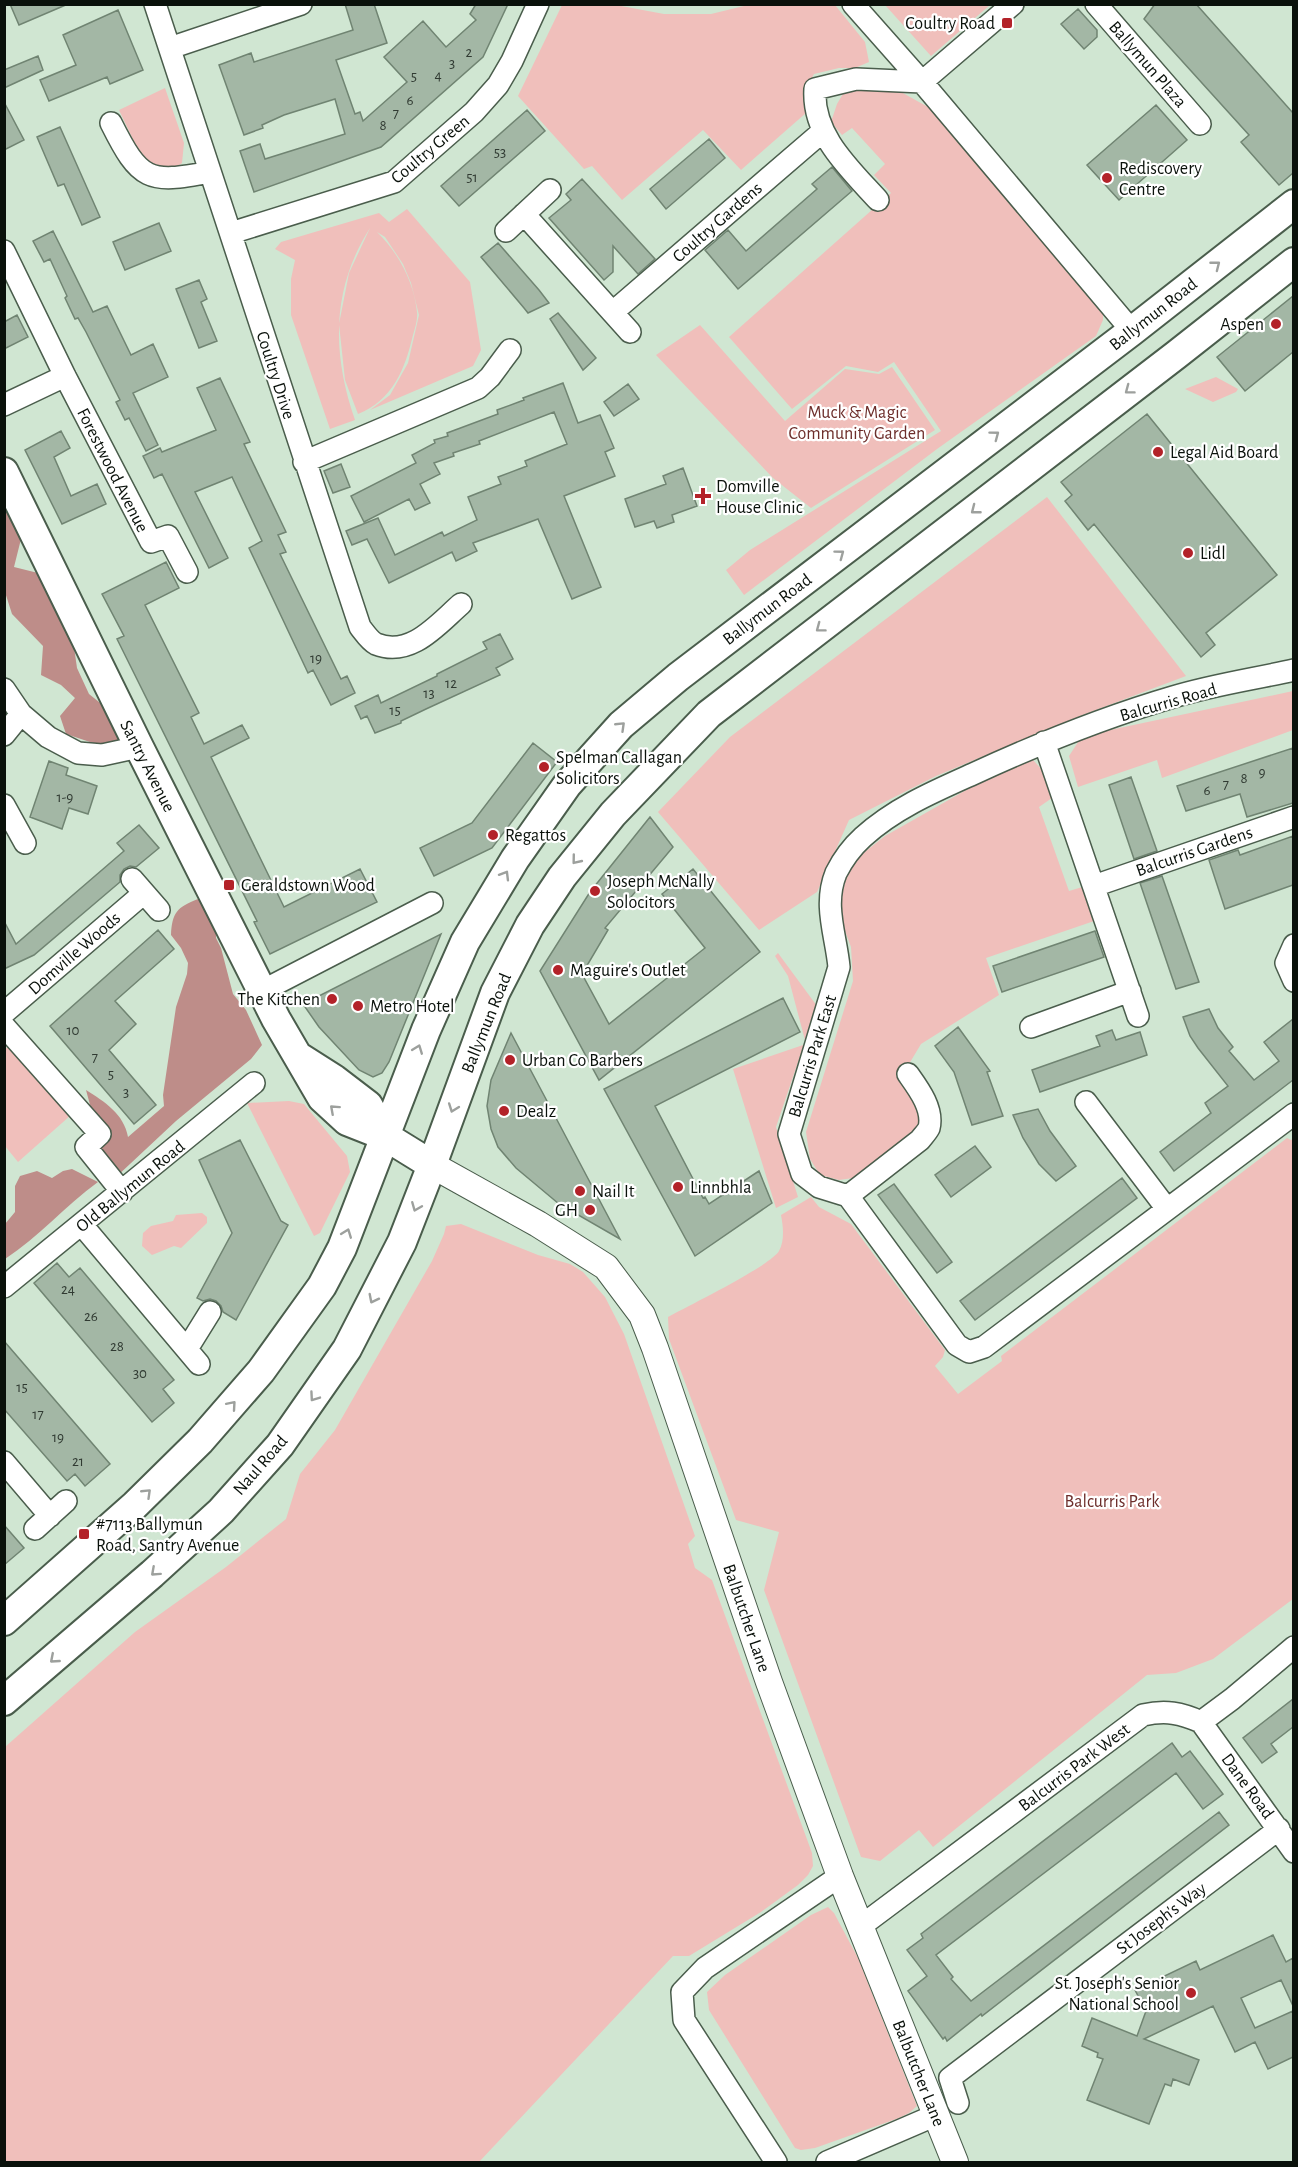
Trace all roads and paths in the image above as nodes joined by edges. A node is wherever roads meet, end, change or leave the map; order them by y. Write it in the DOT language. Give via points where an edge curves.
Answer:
graph roads {
  1 [pos="156,4"];
  2 [pos="301,4"];
  3 [pos="538,4"];
  4 [pos="853,4"];
  5 [pos="1013,4"];
  6 [pos="1096,4"];
  7 [pos="170,48"];
  8 [pos="922,82"];
  9 [pos="111,123"];
  10 [pos="1200,124"];
  11 [pos="822,132"];
  12 [pos="210,172"];
  13 [pos="550,190"];
  14 [pos="878,200"];
  15 [pos="1293,204"];
  16 [pos="524,214"];
  17 [pos="506,231"];
  18 [pos="231,233"];
  19 [pos="4,251"];
  20 [pos="1293,262"];
  21 [pos="613,312"];
  22 [pos="1132,331"];
  23 [pos="630,332"];
  24 [pos="510,350"];
  25 [pos="65,376"];
  26 [pos="4,405"];
  27 [pos="304,462"];
  28 [pos="4,472"];
  29 [pos="187,572"];
  30 [pos="461,604"];
  31 [pos="1293,670"];
  32 [pos="4,689"];
  33 [pos="21,714"];
  34 [pos="4,735"];
  35 [pos="1044,742"];
  36 [pos="139,747"];
  37 [pos="4,806"];
  38 [pos="1293,817"];
  39 [pos="25,843"];
  40 [pos="1094,886"];
  41 [pos="432,903"];
  42 [pos="159,910"];
  43 [pos="1293,945"];
  44 [pos="1293,981"];
  45 [pos="262,991"];
  46 [pos="1130,991"];
  47 [pos="4,1013"];
  48 [pos="1138,1016"];
  49 [pos="4,1026"];
  50 [pos="1031,1027"];
  51 [pos="908,1074"];
  52 [pos="254,1083"];
  53 [pos="1086,1102"];
  54 [pos="1293,1114"];
  55 [pos="385,1136"];
  56 [pos="432,1165"];
  57 [pos="122,1192"];
  58 [pos="848,1196"];
  59 [pos="1167,1209"];
  60 [pos="82,1225"];
  61 [pos="4,1287"];
  62 [pos="210,1312"];
  63 [pos="4,1462"];
  64 [pos="66,1501"];
  65 [pos="4,1621"];
  66 [pos="1293,1647"];
  67 [pos="4,1701"];
  68 [pos="1202,1722"];
  69 [pos="1279,1829"];
  70 [pos="1293,1852"];
  71 [pos="840,1876"];
  72 [pos="861,1926"];
  73 [pos="958,2103"];
  74 [pos="936,2115"];
  75 [pos="776,2163"];
  76 [pos="827,2163"];
  77 [pos="955,2163"];
  1 -- 7 [label="street, Coultry Drive"];
  2 -- 7 [label="street"];
  3 -- 18 [label="street, Coultry Green" via="498,85 474,112 394,182"];
  4 -- 8 [label="street"];
  5 -- 8 [label="street"];
  6 -- 10 [label="street, Ballymun Plaza"];
  7 -- 12 [label="street, Coultry Drive"];
  8 -- 11 [label="street" via="856,79 814,89"];
  8 -- 22 [label="street"];
  9 -- 12 [label="street" via="126,154 153,178 176,179"];
  11 -- 14 [label="street"];
  11 -- 21 [label="street, Coultry Gardens"];
  12 -- 18 [label="street, Coultry Drive"];
  13 -- 16 [label="street"];
  22 -- 15 [label="main road, Ballymun Road, one-way"];
  16 -- 17 [label="street"];
  16 -- 21 [label="street"];
  18 -- 27 [label="street, Coultry Drive"];
  19 -- 25 [label="street, Forestwood Avenue"];
  20 -- 56 [label="main road, Ballymun Road, one-way" via="709,714 620,807 562,877 500,983"];
  21 -- 23 [label="street"];
  55 -- 22 [label="main road, Ballymun Road, one-way" via="465,942 515,859 567,785 621,725 686,670"];
  24 -- 27 [label="street" via="478,388"];
  25 -- 26 [label="street"];
  25 -- 29 [label="street, Forestwood Avenue" via="151,542 168,536"];
  27 -- 30 [label="street, Coultry Drive" via="360,627 374,643 395,648 417,642"];
  28 -- 36 [label="main road, Santry Avenue"];
  31 -- 35 [label="street, Balcurris Road" via="1175,696"];
  32 -- 33 [label="street"];
  33 -- 34 [label="street"];
  33 -- 36 [label="street" via="48,737 78,753 102,755"];
  35 -- 40 [label="street"];
  35 -- 58 [label="street, Balcurris Park East" via="924,796 881,823 847,854 836,875 830,902 838,967 789,1134 802,1174 819,1188"];
  36 -- 45 [label="main road, Santry Avenue"];
  37 -- 39 [label="street"];
  38 -- 40 [label="street, Balcurris Gardens"];
  40 -- 46 [label="street"];
  41 -- 45 [label="street"];
  42 -- 47 [label="street, Domville Woods" via="138,886"];
  43 -- 44 [label="street" via="1286,963"];
  45 -- 55 [label="main road, Santry Avenue" via="298,1056 368,1105"];
  46 -- 48 [label="street"];
  46 -- 50 [label="street"];
  49 -- 57 [label="street" via="100,1134 86,1148"];
  51 -- 58 [label="street" via="922,1095 929,1116 928,1129 920,1140"];
  52 -- 57 [label="street, Old Ballymun Road"];
  53 -- 59 [label="street"];
  54 -- 59 [label="street"];
  55 -- 56 [label="main road, Santry Avenue"];
  65 -- 55 [label="main road, one-way" via="143,1497 200,1441 261,1371 322,1286 342,1248"];
  56 -- 67 [label="main road, Naul Road, one-way" via="402,1242 347,1349 280,1445 221,1511"];
  56 -- 71 [label="street, Balbutcher Lane" via="606,1267 642,1315"];
  57 -- 60 [label="street, Old Ballymun Road"];
  58 -- 59 [label="street" via="957,1345 969,1352 984,1347"];
  60 -- 61 [label="street, Old Ballymun Road"];
  60 -- 62 [label="street" via="193,1356"];
  63 -- 64 [label="street" via="43,1522"];
  66 -- 68 [label="street"];
  68 -- 69 [label="street, Dane Road"];
  68 -- 72 [label="street, Balcurris Park West" via="1181,1713 1160,1711 1143,1715"];
  69 -- 70 [label="street, Dane Road"];
  69 -- 73 [label="street, St Joseph's Way" via="950,2078"];
  71 -- 72 [label="street, Balbutcher Lane"];
  71 -- 75 [label="street" via="705,1968 682,1992 684,2020"];
  72 -- 74 [label="street, Balbutcher Lane"];
  74 -- 76 [label="street"];
  74 -- 77 [label="street, Balbutcher Lane"];
}
